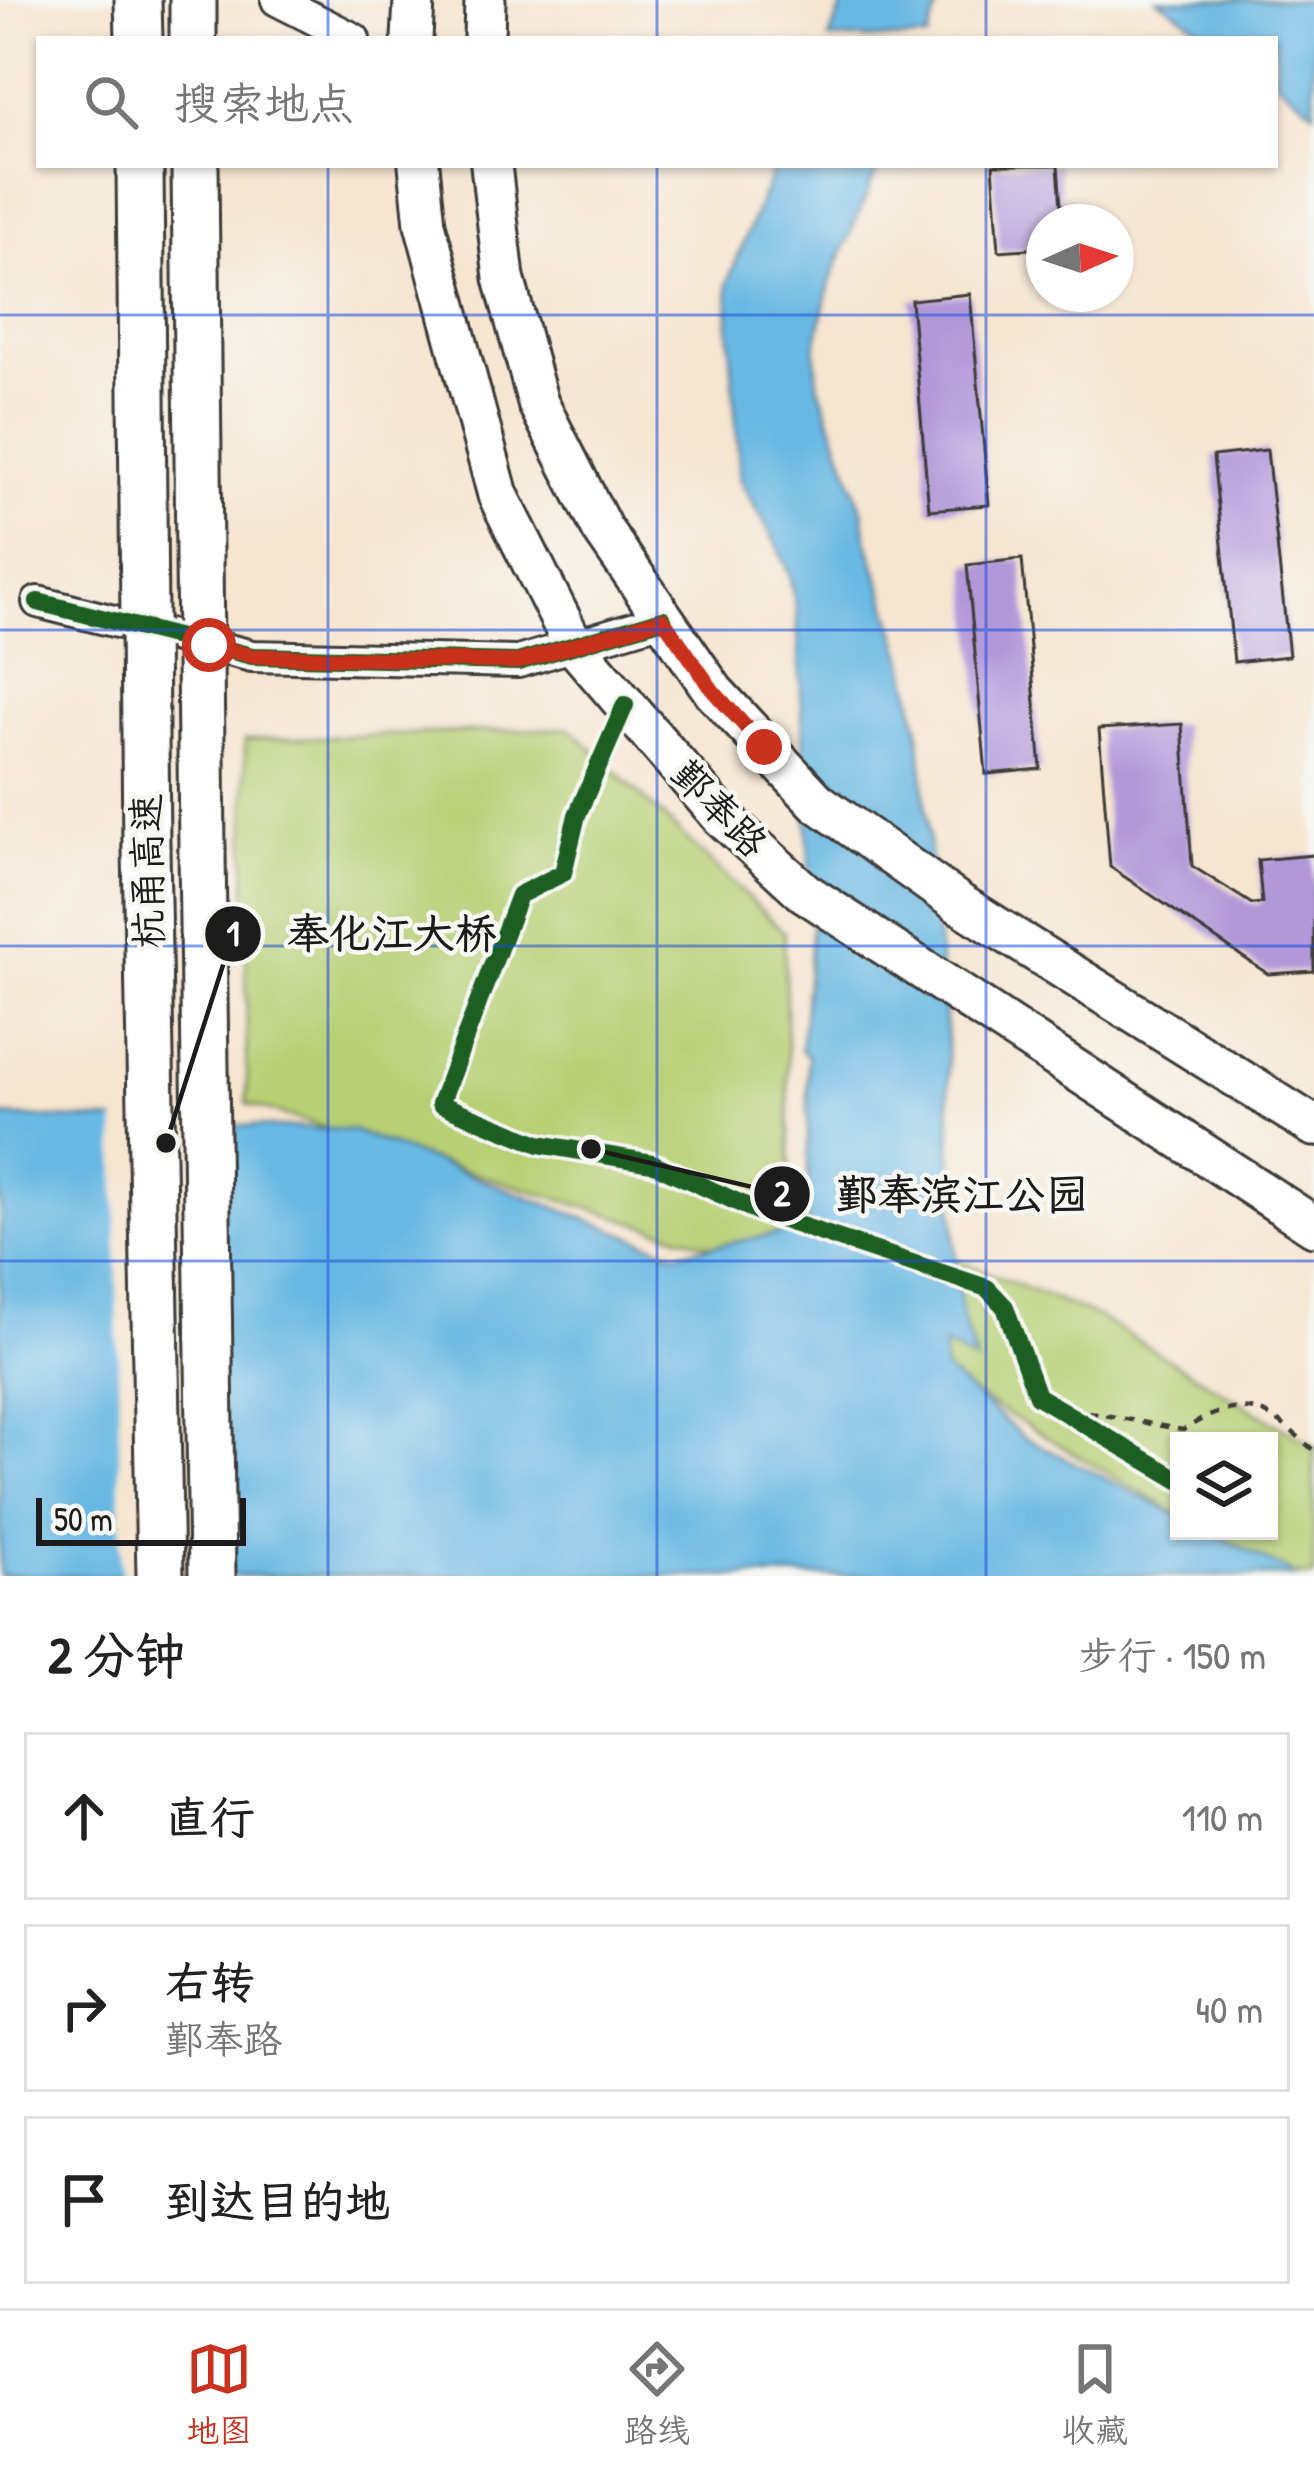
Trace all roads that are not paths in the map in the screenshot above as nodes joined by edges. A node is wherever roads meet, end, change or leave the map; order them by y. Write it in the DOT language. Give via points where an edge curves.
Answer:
graph roads {
  1 [pos="139,0"];
  2 [pos="193,0"];
  3 [pos="277,0"];
  4 [pos="414,0"];
  5 [pos="485,0"];
  6 [pos="139,36"];
  7 [pos="194,36"];
  8 [pos="348,36"];
  9 [pos="412,36"];
  10 [pos="484,36"];
  11 [pos="140,168"];
  12 [pos="195,168"];
  13 [pos="419,168"];
  14 [pos="491,168"];
  15 [pos="38,602"];
  16 [pos="663,619"];
  17 [pos="574,644"];
  18 [pos="1314,1126"];
  19 [pos="1314,1226"];
  20 [pos="160,1576"];
  21 [pos="212,1576"];
  1 -- 6 [label="highway"];
  2 -- 7 [label="highway"];
  3 -- 8 [label="street"];
  4 -- 9 [label="main road"];
  5 -- 10 [label="main road"];
  11 -- 20 [label="highway, 杭甬高速, bridge"];
  12 -- 21 [label="highway, 杭甬高速, bridge"];
  13 -- 17 [label="main road, 鄞奉路" via="424,224 498,495"];
  14 -- 16 [label="main road, 鄞奉路" via="504,278 538,404 602,530"];
  15 -- 17 [label="street" via="252,656 518,662"];
  16 -- 17 [label="street"];
  16 -- 18 [label="main road, 鄞奉路" via="714,692 817,802 960,904"];
  17 -- 19 [label="main road, 鄞奉路" via="721,816 816,899"];
}
